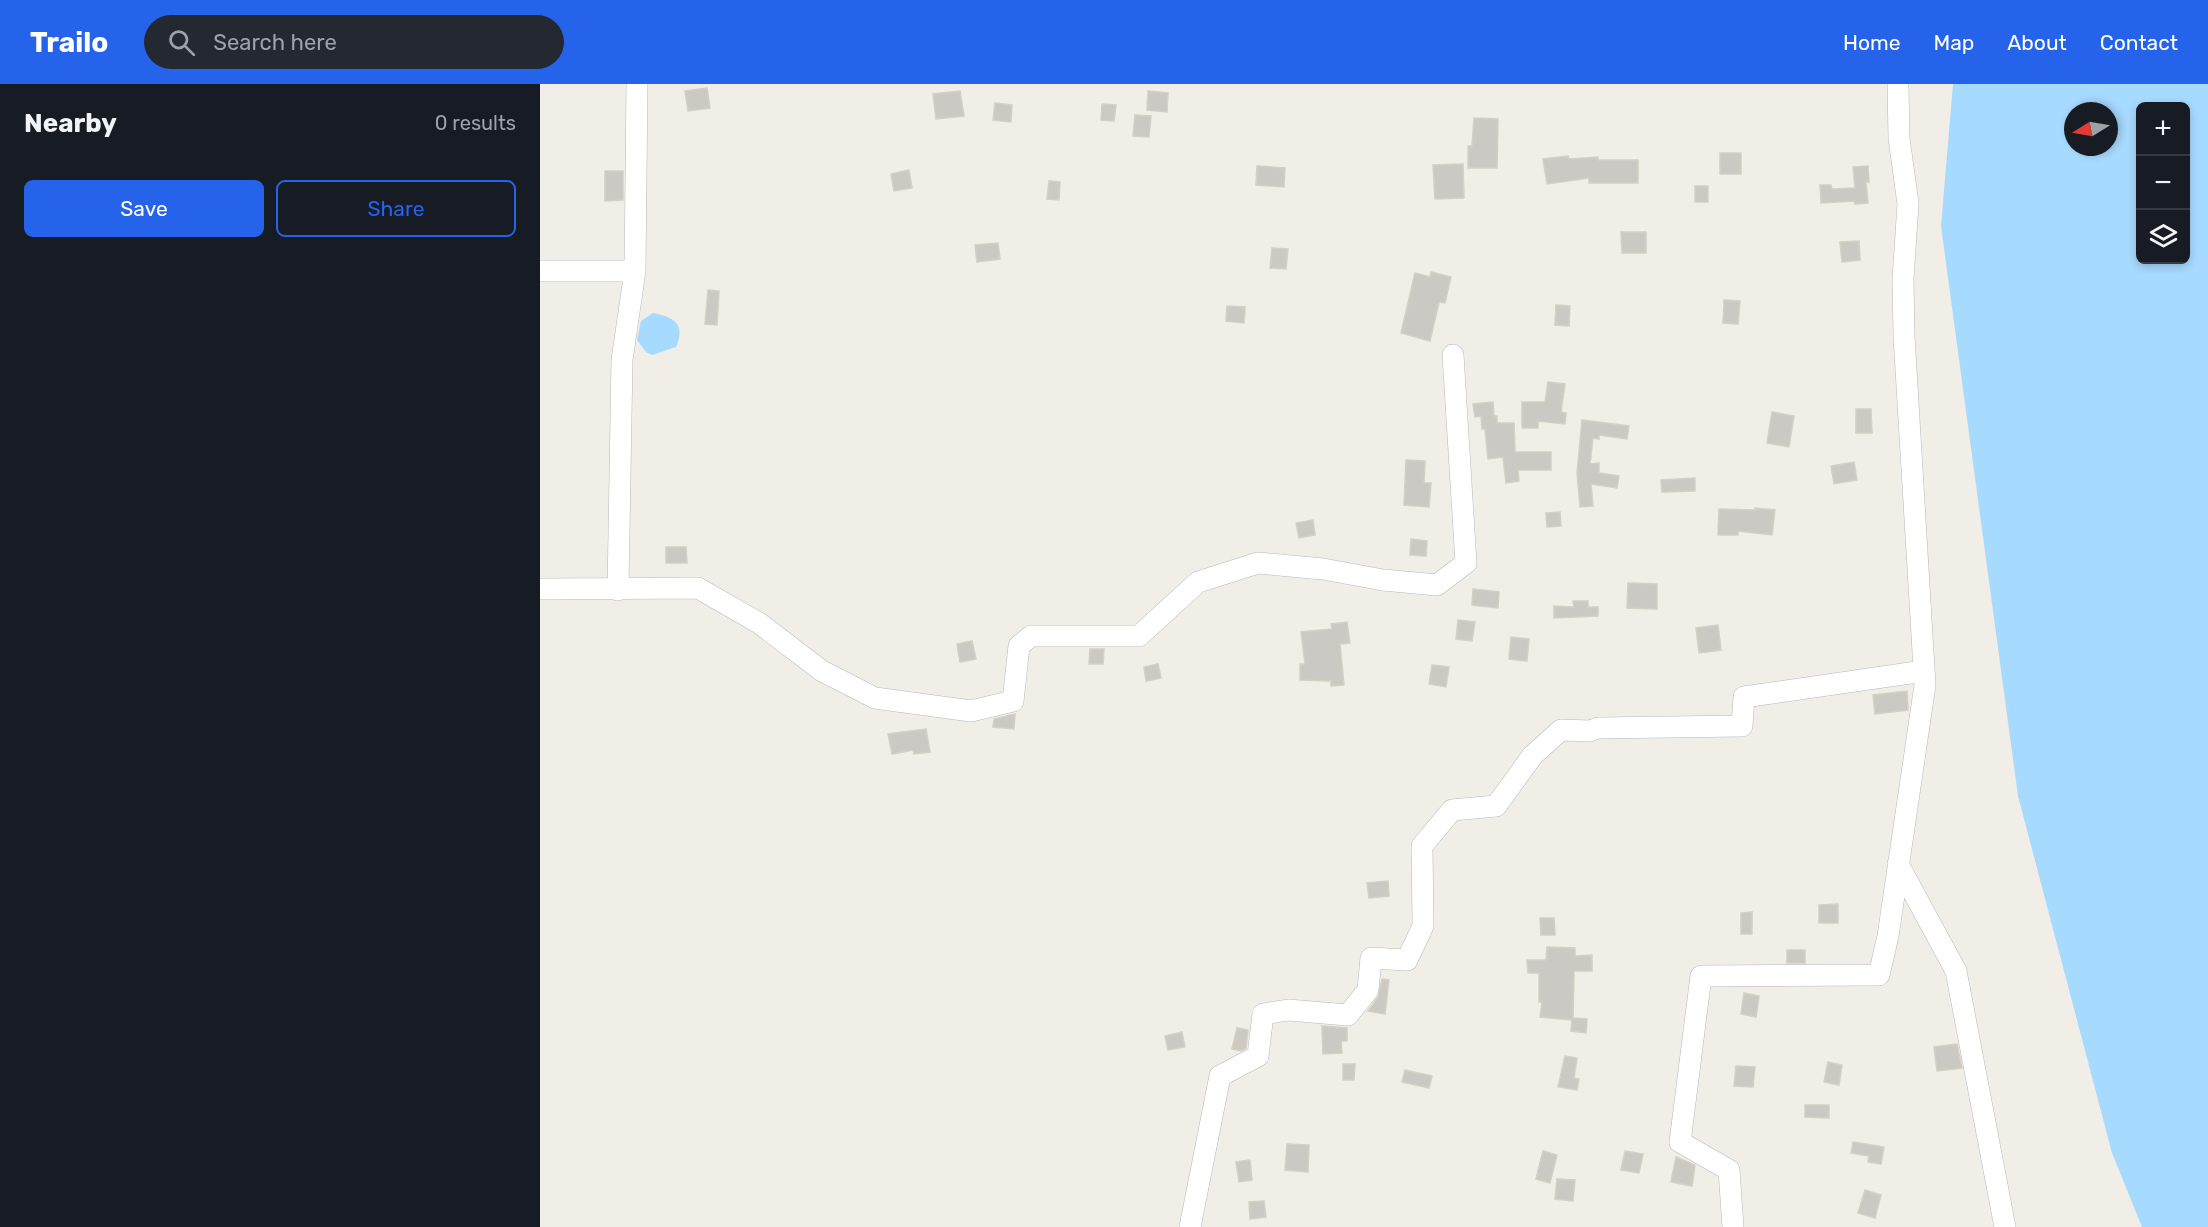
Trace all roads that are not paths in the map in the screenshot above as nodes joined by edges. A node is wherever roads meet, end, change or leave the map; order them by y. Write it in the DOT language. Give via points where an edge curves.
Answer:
graph roads {
  1 [pos="637,84"];
  2 [pos="1898,84"];
  3 [pos="540,271"];
  4 [pos="635,271"];
  5 [pos="1453,355"];
  6 [pos="540,589"];
  7 [pos="618,590"];
  8 [pos="1924,671"];
  9 [pos="1898,864"];
  10 [pos="1190,1227"];
  11 [pos="1733,1227"];
  12 [pos="2005,1227"];
  1 -- 4 [label="street"];
  2 -- 8 [label="street" via="1899,138 1908,204 1904,336"];
  3 -- 4 [label="street"];
  4 -- 7 [label="street" via="622,360"];
  5 -- 7 [label="street" via="1466,563 1437,585 1258,563 1198,582 1139,636 1032,636 1019,646 1013,701 971,711 875,698 822,671 759,622 698,588"];
  6 -- 7 [label="street"];
  8 -- 9 [label="street"];
  8 -- 10 [label="street" via="1744,698 1742,726 1560,730 1533,755 1496,806 1452,810 1422,846 1423,926 1407,960 1371,958 1368,990 1348,1015 1288,1010 1263,1014 1257,1056 1220,1076"];
  9 -- 11 [label="street" via="1879,975 1701,976 1680,1142 1729,1170"];
  9 -- 12 [label="street" via="1956,971"];
}
